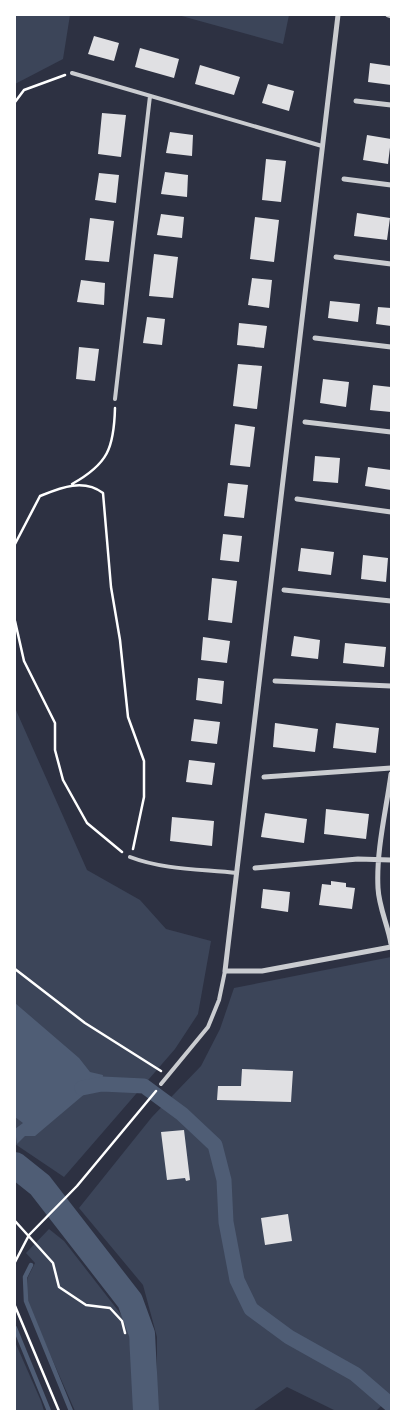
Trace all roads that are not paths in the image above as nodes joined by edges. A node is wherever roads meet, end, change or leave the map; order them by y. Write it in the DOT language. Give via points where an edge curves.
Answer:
graph roads {
  1 [pos="338,15"];
  2 [pos="72,73"];
  3 [pos="150,96"];
  4 [pos="356,100"];
  5 [pos="391,105"];
  6 [pos="322,146"];
  7 [pos="344,179"];
  8 [pos="391,185"];
  9 [pos="336,257"];
  10 [pos="391,264"];
  11 [pos="315,338"];
  12 [pos="391,347"];
  13 [pos="115,399"];
  14 [pos="305,422"];
  15 [pos="391,432"];
  16 [pos="298,499"];
  17 [pos="391,512"];
  18 [pos="284,590"];
  19 [pos="391,601"];
  20 [pos="275,681"];
  21 [pos="391,686"];
  22 [pos="391,768"];
  23 [pos="391,774"];
  24 [pos="264,777"];
  25 [pos="130,857"];
  26 [pos="379,860"];
  27 [pos="391,860"];
  28 [pos="255,868"];
  29 [pos="237,873"];
  30 [pos="391,946"];
  31 [pos="225,971"];
  32 [pos="161,1084"];
  1 -- 6 [label="street"];
  2 -- 3 [label="lane"];
  3 -- 6 [label="lane"];
  3 -- 13 [label="lane"];
  4 -- 5 [label="street"];
  6 -- 29 [label="street"];
  7 -- 8 [label="street"];
  9 -- 10 [label="street"];
  11 -- 12 [label="street"];
  14 -- 15 [label="street"];
  16 -- 17 [label="street"];
  18 -- 19 [label="street"];
  20 -- 21 [label="street"];
  22 -- 24 [label="street"];
  23 -- 26 [label="street"];
  25 -- 29 [label="lane" via="162,867"];
  26 -- 27 [label="street"];
  26 -- 28 [label="street"];
  26 -- 30 [label="street" via="378,891"];
  29 -- 31 [label="street"];
  30 -- 31 [label="street" via="262,972"];
  31 -- 32 [label="lane" via="219,1000 208,1027"];
}
